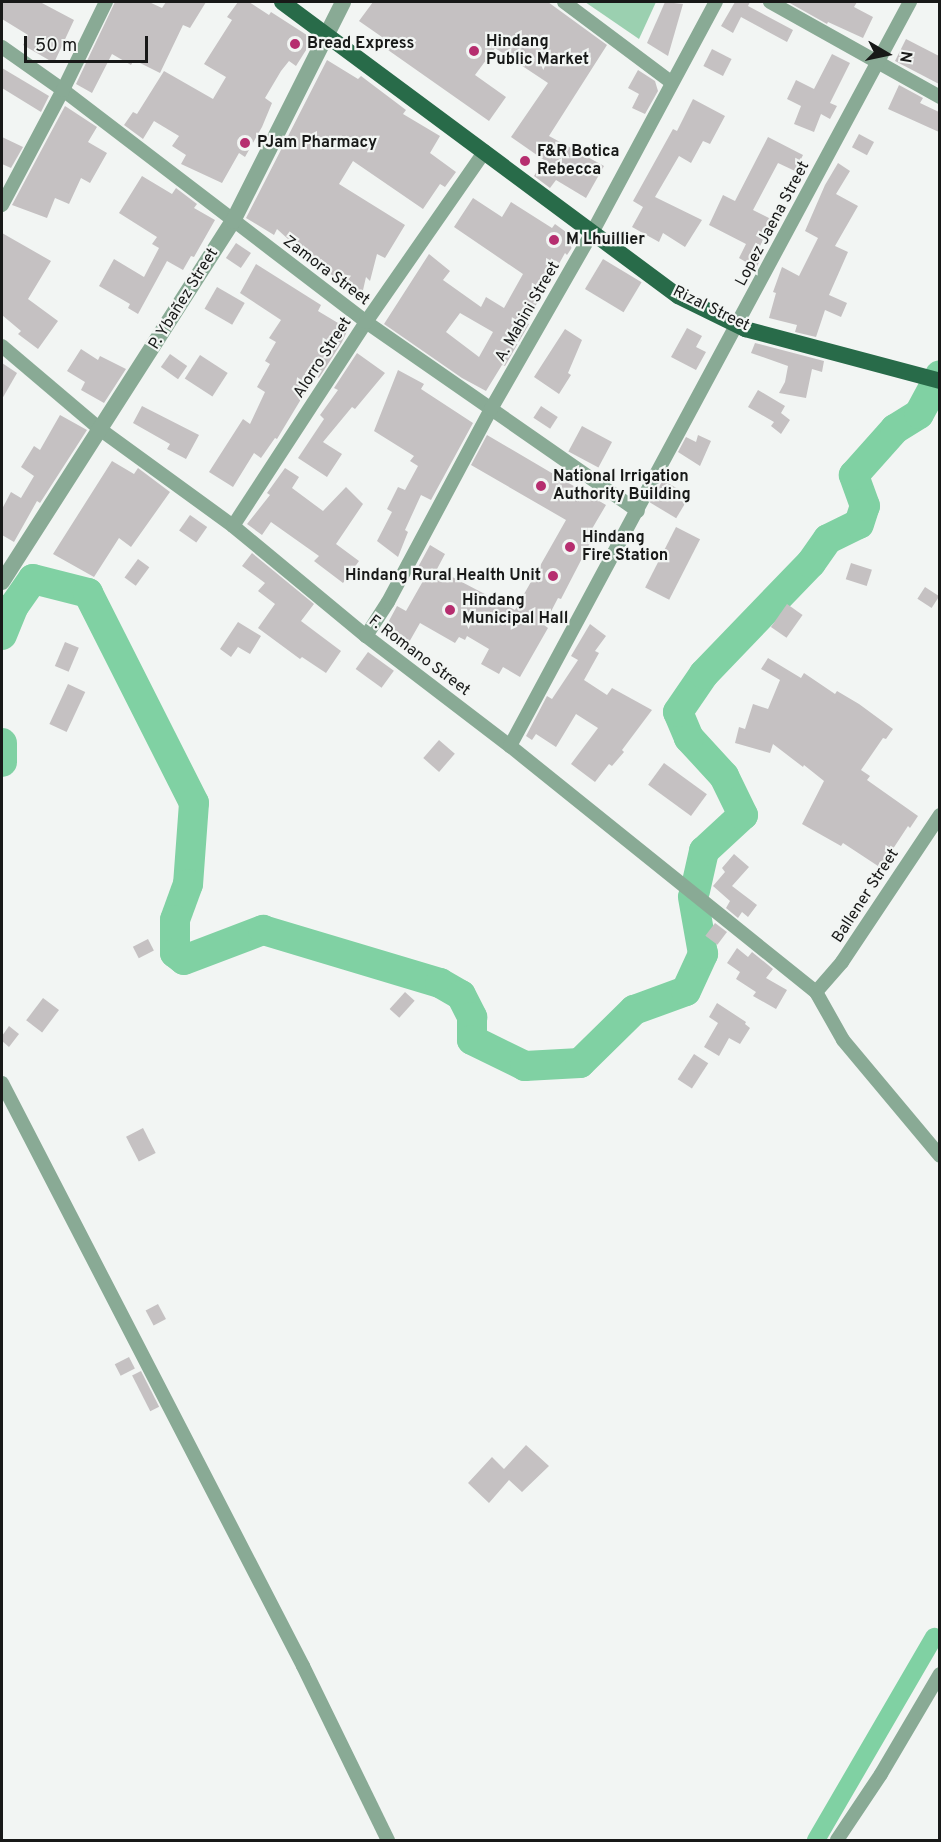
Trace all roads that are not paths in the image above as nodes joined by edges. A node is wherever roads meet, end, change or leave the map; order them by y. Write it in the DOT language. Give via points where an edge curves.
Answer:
graph roads {
  1 [pos="106,2"];
  2 [pos="282,2"];
  3 [pos="343,2"];
  4 [pos="564,2"];
  5 [pos="716,2"];
  6 [pos="770,2"];
  7 [pos="910,2"];
  8 [pos="326,33"];
  9 [pos="2,47"];
  10 [pos="879,62"];
  11 [pos="671,82"];
  12 [pos="63,90"];
  13 [pos="939,97"];
  14 [pos="485,151"];
  15 [pos="2,206"];
  16 [pos="233,221"];
  17 [pos="593,231"];
  18 [pos="366,322"];
  19 [pos="738,326"];
  20 [pos="2,346"];
  21 [pos="939,381"];
  22 [pos="491,409"];
  23 [pos="101,430"];
  24 [pos="638,511"];
  25 [pos="233,526"];
  26 [pos="2,582"];
  27 [pos="366,636"];
  28 [pos="510,746"];
  29 [pos="939,815"];
  30 [pos="816,992"];
  31 [pos="2,1083"];
  32 [pos="939,1156"];
  33 [pos="939,1674"];
  34 [pos="388,1840"];
  35 [pos="837,1840"];
  1 -- 12 [label="street"];
  2 -- 8 [label="main road, Rizal Street"];
  3 -- 8 [label="street, P. Ybañez Street"];
  4 -- 11 [label="street"];
  5 -- 11 [label="street, A. Mabini Street"];
  6 -- 10 [label="street"];
  7 -- 10 [label="street, Lopez Jaena Street"];
  8 -- 14 [label="main road, Rizal Street"];
  8 -- 16 [label="street, P. Ybañez Street"];
  9 -- 12 [label="street, Zamora Street"];
  10 -- 13 [label="street"];
  10 -- 19 [label="street, Lopez Jaena Street"];
  11 -- 17 [label="street, A. Mabini Street"];
  12 -- 15 [label="street"];
  12 -- 16 [label="street, Zamora Street"];
  14 -- 17 [label="main road, Rizal Street"];
  14 -- 18 [label="street, Alorro Street"];
  16 -- 18 [label="street, Zamora Street"];
  16 -- 23 [label="street, P. Ybañez Street"];
  17 -- 19 [label="main road, Rizal Street" via="678,296"];
  17 -- 22 [label="street, A. Mabini Street"];
  18 -- 22 [label="street, Zamora Street"];
  18 -- 25 [label="street, Alorro Street"];
  19 -- 21 [label="main road, Rizal Street"];
  19 -- 24 [label="street, Lopez Jaena Street"];
  20 -- 23 [label="street, F. Romano Street"];
  22 -- 24 [label="street, Zamora Street"];
  22 -- 27 [label="street, A. Mabini Street"];
  23 -- 25 [label="street, F. Romano Street"];
  23 -- 26 [label="street, P. Ybañez Street"];
  24 -- 28 [label="street, Lopez Jaena Street"];
  25 -- 27 [label="street, F. Romano Street"];
  27 -- 28 [label="street, F. Romano Street"];
  28 -- 30 [label="street, F. Romano Street"];
  29 -- 30 [label="street, Ballener Street" via="842,962"];
  30 -- 32 [label="street" via="843,1040"];
  31 -- 34 [label="street" via="298,1655"];
  33 -- 35 [label="street"];
}
